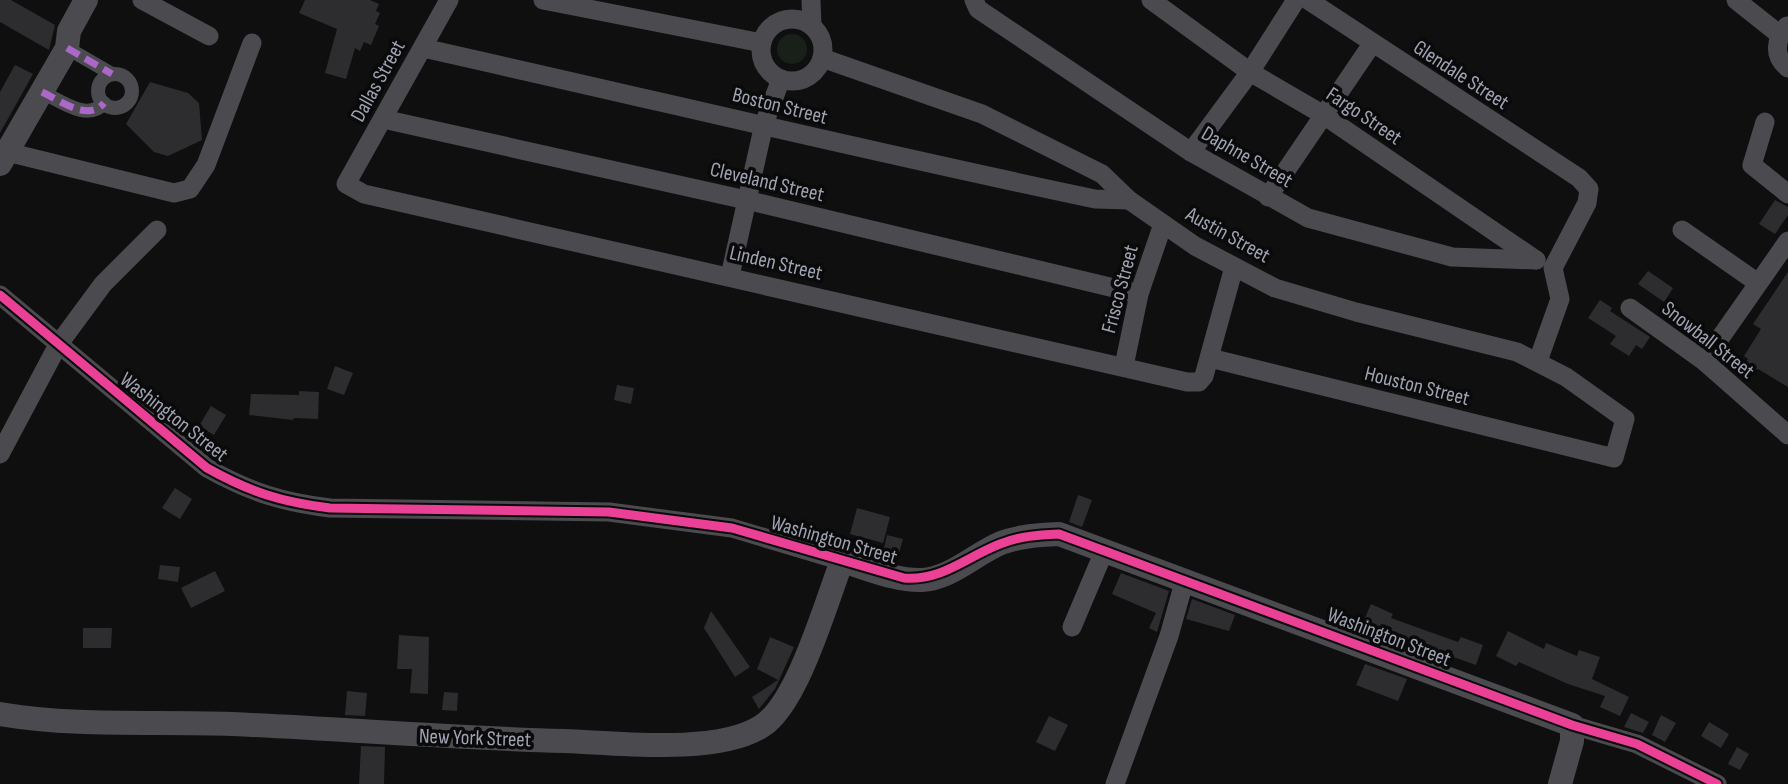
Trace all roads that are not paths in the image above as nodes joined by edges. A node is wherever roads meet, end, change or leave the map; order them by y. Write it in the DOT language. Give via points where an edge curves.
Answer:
graph roads {
  1 [pos="86,0"];
  2 [pos="102,0"];
  3 [pos="142,0"];
  4 [pos="449,0"];
  5 [pos="543,0"];
  6 [pos="796,0"];
  7 [pos="811,0"];
  8 [pos="974,0"];
  9 [pos="1151,0"];
  10 [pos="1296,0"];
  11 [pos="1308,0"];
  12 [pos="1736,0"];
  13 [pos="787,19"];
  14 [pos="812,26"];
  15 [pos="1784,30"];
  16 [pos="209,36"];
  17 [pos="762,43"];
  18 [pos="251,44"];
  19 [pos="1372,44"];
  20 [pos="67,48"];
  21 [pos="423,48"];
  22 [pos="822,58"];
  23 [pos="1788,68"];
  24 [pos="1250,72"];
  25 [pos="111,74"];
  26 [pos="781,79"];
  27 [pos="42,92"];
  28 [pos="104,103"];
  29 [pos="1322,114"];
  30 [pos="383,119"];
  31 [pos="1765,122"];
  32 [pos="764,124"];
  33 [pos="1191,152"];
  34 [pos="4,158"];
  35 [pos="346,184"];
  36 [pos="1788,194"];
  37 [pos="1268,197"];
  38 [pos="746,200"];
  39 [pos="1129,200"];
  40 [pos="1163,224"];
  41 [pos="157,230"];
  42 [pos="1682,230"];
  43 [pos="1788,241"];
  44 [pos="1545,264"];
  45 [pos="1234,267"];
  46 [pos="730,276"];
  47 [pos="1758,283"];
  48 [pos="1139,294"];
  49 [pos="0,295"];
  50 [pos="1630,308"];
  51 [pos="58,345"];
  52 [pos="1210,358"];
  53 [pos="1538,361"];
  54 [pos="1704,361"];
  55 [pos="1124,366"];
  56 [pos="1625,419"];
  57 [pos="1785,425"];
  58 [pos="0,454"];
  59 [pos="1105,549"];
  60 [pos="842,561"];
  61 [pos="1185,579"];
  62 [pos="1072,627"];
  63 [pos="0,714"];
  64 [pos="1572,725"];
  65 [pos="1115,784"];
  66 [pos="1560,784"];
  67 [pos="1717,784"];
  1 -- 20 [label="street" via="69,31"];
  2 -- 20 [label="street" via="81,38"];
  3 -- 16 [label="street"];
  4 -- 21 [label="street, Dallas Street"];
  5 -- 17 [label="street"];
  6 -- 13 [label="street"];
  7 -- 14 [label="street"];
  8 -- 33 [label="street, Daphne Street" via="978,9"];
  9 -- 24 [label="street, Fargo Street"];
  10 -- 24 [label="street"];
  11 -- 19 [label="street, Glendale Street"];
  12 -- 15 [label="street"];
  13 -- 14 [label="street"];
  13 -- 17 [label="street" via="771,27"];
  14 -- 22 [label="street" via="822,40"];
  15 -- 23 [label="street" via="1778,57"];
  17 -- 26 [label="street" via="763,61"];
  18 -- 34 [label="street" via="206,164 190,189 174,193"];
  19 -- 29 [label="street"];
  19 -- 44 [label="street, Glendale Street" via="1589,189 1587,202"];
  20 -- 25 [label="street"];
  20 -- 27 [label="street"];
  21 -- 30 [label="street, Dallas Street"];
  21 -- 32 [label="street, Boston Street"];
  22 -- 26 [label="street" via="811,75"];
  22 -- 39 [label="street, Austin Street" via="982,114 1102,174"];
  24 -- 29 [label="street, Fargo Street"];
  24 -- 33 [label="street"];
  25 -- 28 [label="street" via="98,90"];
  25 -- 28 [label="street" via="130,81 131,97 117,108"];
  26 -- 32 [label="street"];
  27 -- 28 [label="street" via="89,113"];
  27 -- 34 [label="street"];
  29 -- 37 [label="street"];
  29 -- 44 [label="street, Fargo Street"];
  30 -- 35 [label="street, Dallas Street"];
  30 -- 38 [label="street, Cleveland Street"];
  31 -- 36 [label="street" via="1752,165"];
  32 -- 38 [label="street"];
  32 -- 39 [label="street, Boston Street" via="1095,199"];
  33 -- 37 [label="street, Daphne Street"];
  35 -- 46 [label="street, Linden Street" via="363,194"];
  37 -- 44 [label="street, Daphne Street" via="1308,218 1452,257"];
  38 -- 46 [label="street"];
  38 -- 48 [label="street, Cleveland Street"];
  39 -- 40 [label="street, Austin Street"];
  40 -- 45 [label="street, Austin Street"];
  40 -- 48 [label="street, Frisco Street"];
  41 -- 51 [label="street" via="103,284"];
  42 -- 47 [label="street"];
  43 -- 47 [label="street"];
  44 -- 53 [label="street" via="1560,299"];
  45 -- 52 [label="street"];
  45 -- 53 [label="street, Austin Street" via="1315,302 1480,341"];
  46 -- 55 [label="street, Linden Street"];
  47 -- 54 [label="street"];
  48 -- 55 [label="street, Frisco Street"];
  49 -- 51 [label="street, Washington Street"];
  50 -- 54 [label="street, Snowball Street"];
  51 -- 58 [label="street"];
  51 -- 60 [label="street, Washington Street" via="207,468 246,490 286,503 330,508 609,512 732,528"];
  52 -- 55 [label="street, Linden Street" via="1199,382"];
  52 -- 56 [label="street, Houston Street" via="1614,458"];
  53 -- 56 [label="street, Austin Street"];
  54 -- 57 [label="street, Snowball Street"];
  59 -- 60 [label="street, Washington Street" via="1059,534 1028,535 923,580"];
  59 -- 61 [label="street, Washington Street"];
  59 -- 62 [label="street"];
  60 -- 63 [label="street, New York Street" via="788,697 763,726 730,740 675,745 486,739 233,724 53,723"];
  61 -- 64 [label="street, Washington Street"];
  61 -- 65 [label="street"];
  64 -- 66 [label="street"];
  64 -- 67 [label="street, Washington Street" via="1637,744"];
}
